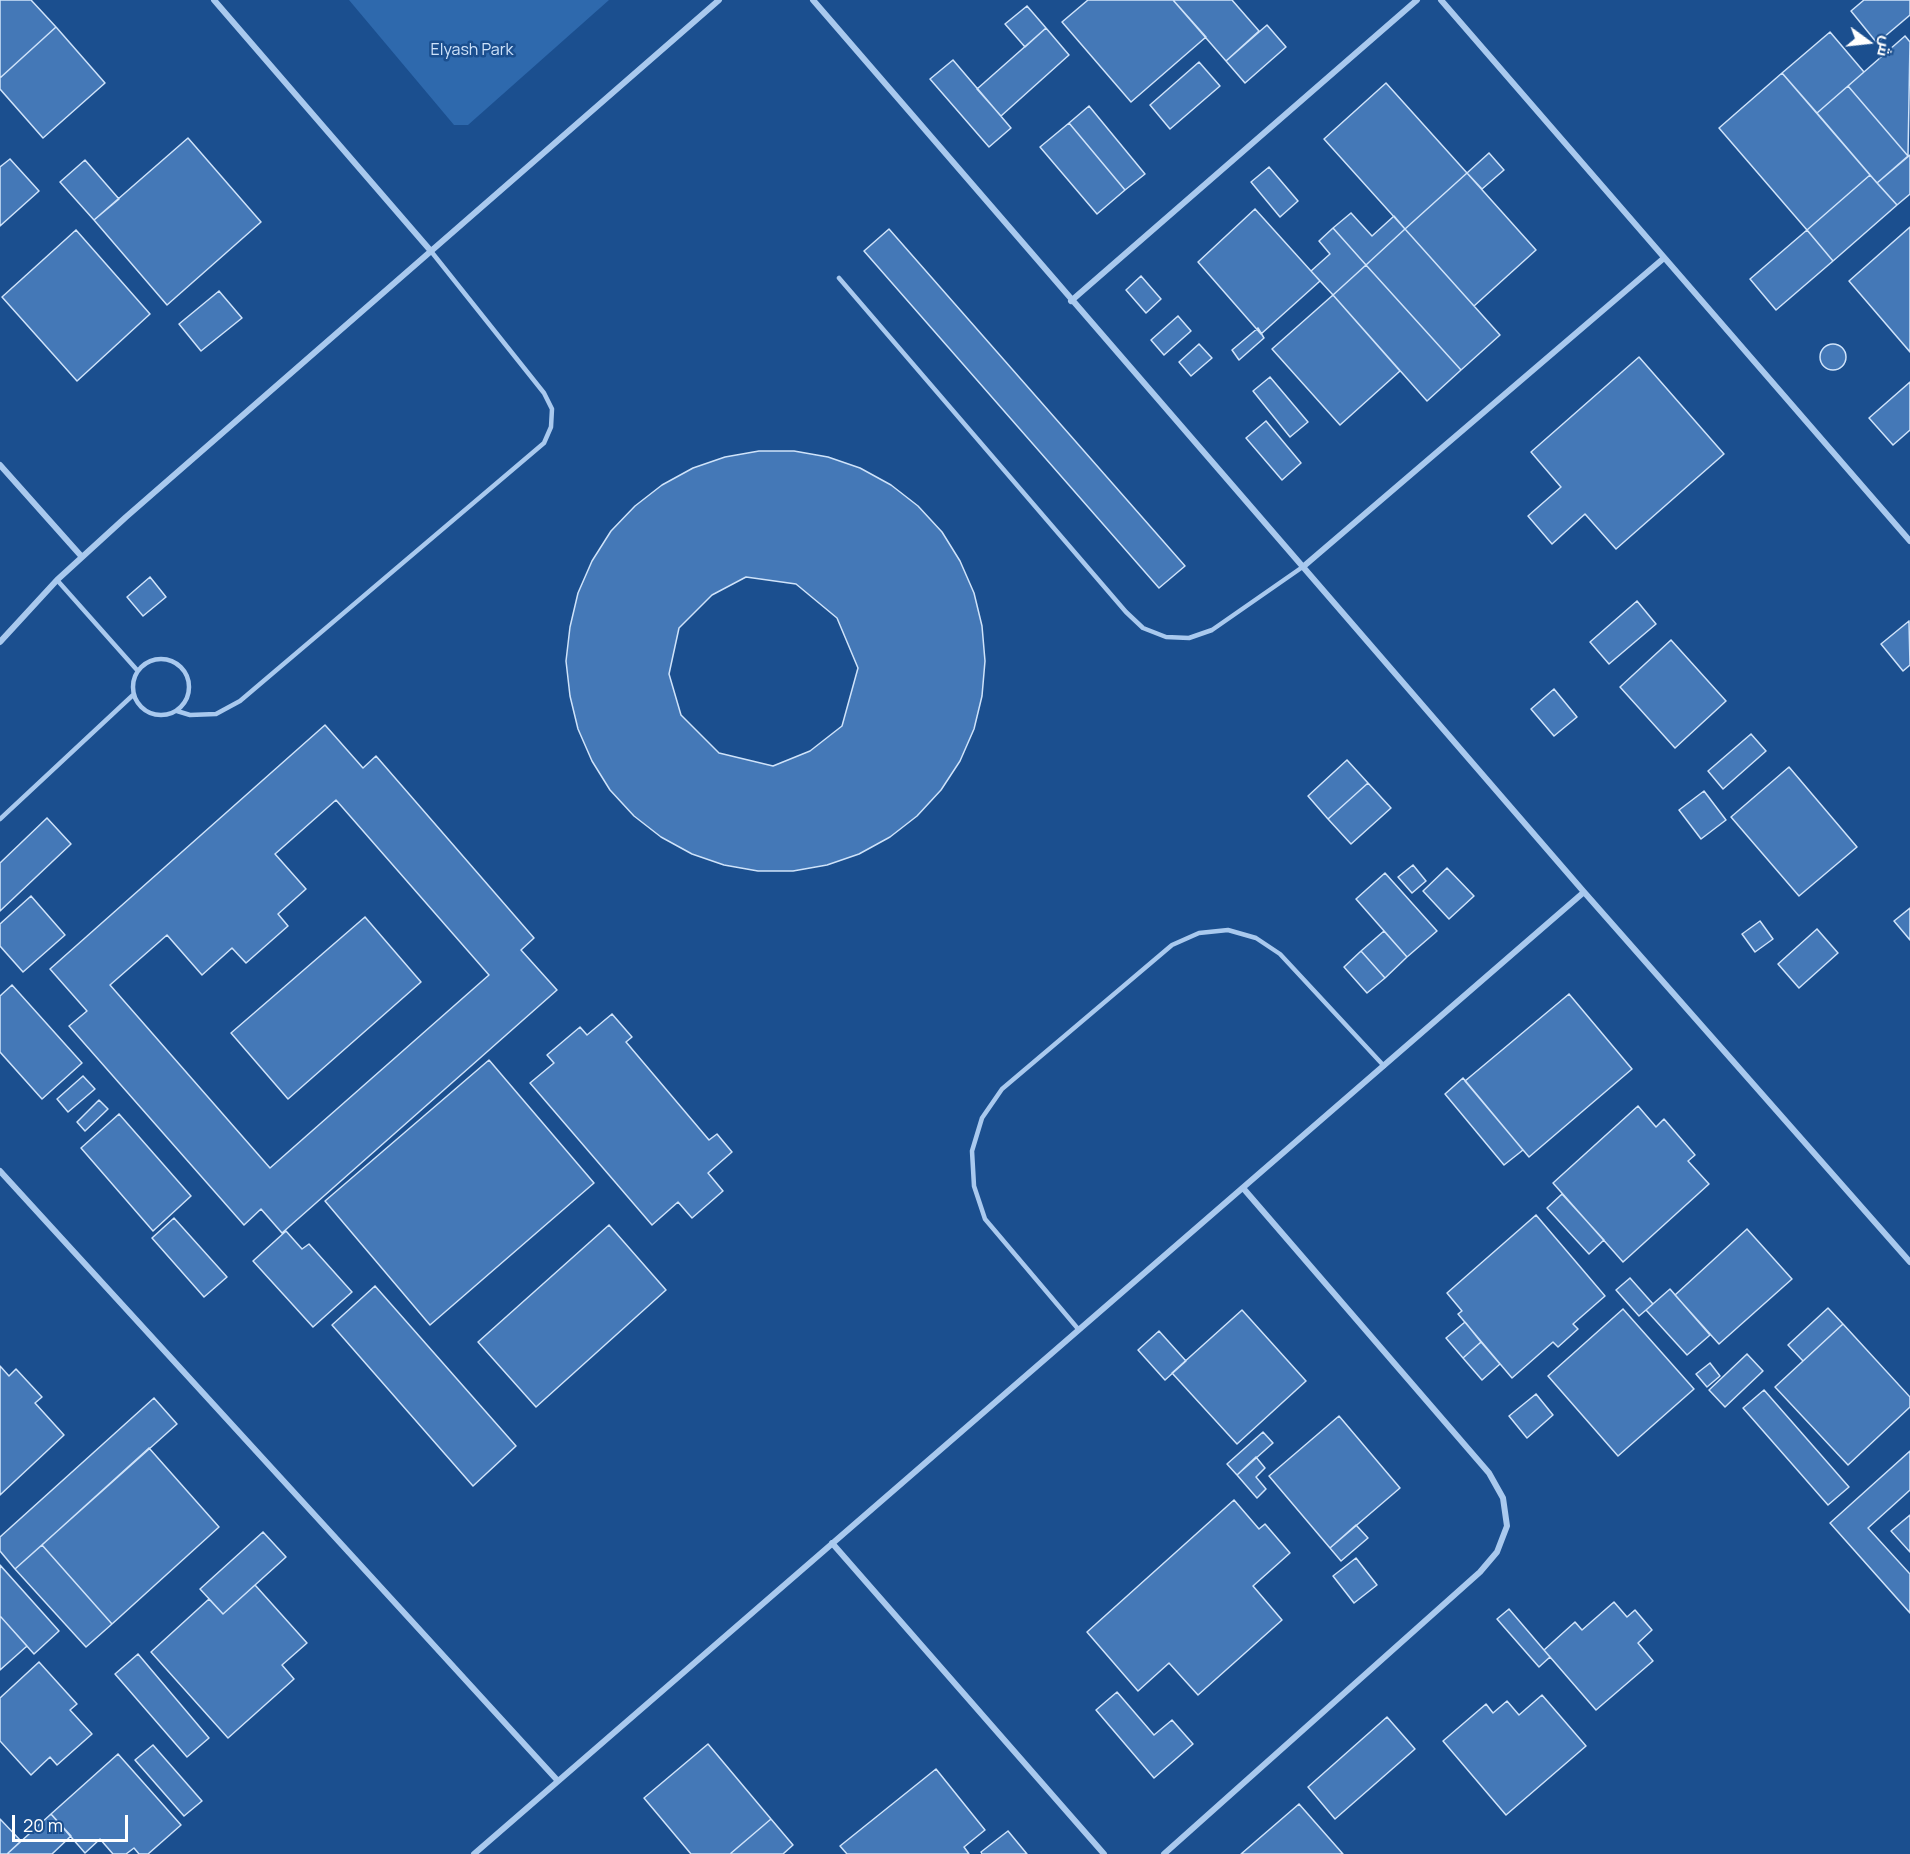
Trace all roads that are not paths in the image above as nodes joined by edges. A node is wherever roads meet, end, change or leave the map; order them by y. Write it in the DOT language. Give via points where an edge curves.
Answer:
graph roads {
  1 [pos="214,0"];
  2 [pos="719,0"];
  3 [pos="813,0"];
  4 [pos="1417,0"];
  5 [pos="1441,0"];
  6 [pos="430,250"];
  7 [pos="1664,258"];
  8 [pos="839,278"];
  9 [pos="1071,301"];
  10 [pos="0,465"];
  11 [pos="1910,541"];
  12 [pos="82,556"];
  13 [pos="1304,566"];
  14 [pos="57,580"];
  15 [pos="0,642"];
  16 [pos="138,670"];
  17 [pos="133,695"];
  18 [pos="177,711"];
  19 [pos="0,819"];
  20 [pos="1584,892"];
  21 [pos="1384,1066"];
  22 [pos="0,1171"];
  23 [pos="1243,1188"];
  24 [pos="1910,1262"];
  25 [pos="1079,1330"];
  26 [pos="832,1544"];
  27 [pos="558,1781"];
  28 [pos="474,1854"];
  29 [pos="1104,1854"];
  30 [pos="1164,1854"];
  1 -- 6 [label="street"];
  2 -- 6 [label="street"];
  3 -- 9 [label="street"];
  4 -- 9 [label="street"];
  5 -- 7 [label="street"];
  6 -- 12 [label="street"];
  6 -- 18 [label="lane" via="544,393 552,409 551,427 544,443 240,701 216,714"];
  7 -- 11 [label="street"];
  7 -- 13 [label="street"];
  8 -- 13 [label="lane" via="1143,628 1166,638 1189,638 1212,630"];
  9 -- 13 [label="street"];
  10 -- 12 [label="street"];
  12 -- 14 [label="street"];
  13 -- 20 [label="street"];
  14 -- 15 [label="street"];
  14 -- 16 [label="lane"];
  16 -- 17 [label="lane" via="132,682"];
  16 -- 18 [label="lane" via="147,661 159,658 182,667 189,690"];
  17 -- 18 [label="lane" via="138,705 156,716"];
  17 -- 19 [label="lane"];
  20 -- 21 [label="street"];
  20 -- 24 [label="street"];
  21 -- 23 [label="street"];
  21 -- 25 [label="lane" via="1280,954 1256,938 1228,930 1199,933 1172,945 1002,1089 982,1118 972,1151 974,1186 986,1218"];
  22 -- 27 [label="street"];
  23 -- 25 [label="street"];
  23 -- 30 [label="street" via="1489,1473 1503,1498 1507,1526 1497,1552 1480,1572"];
  25 -- 26 [label="street"];
  26 -- 27 [label="street"];
  26 -- 29 [label="street"];
  27 -- 28 [label="street"];
}
